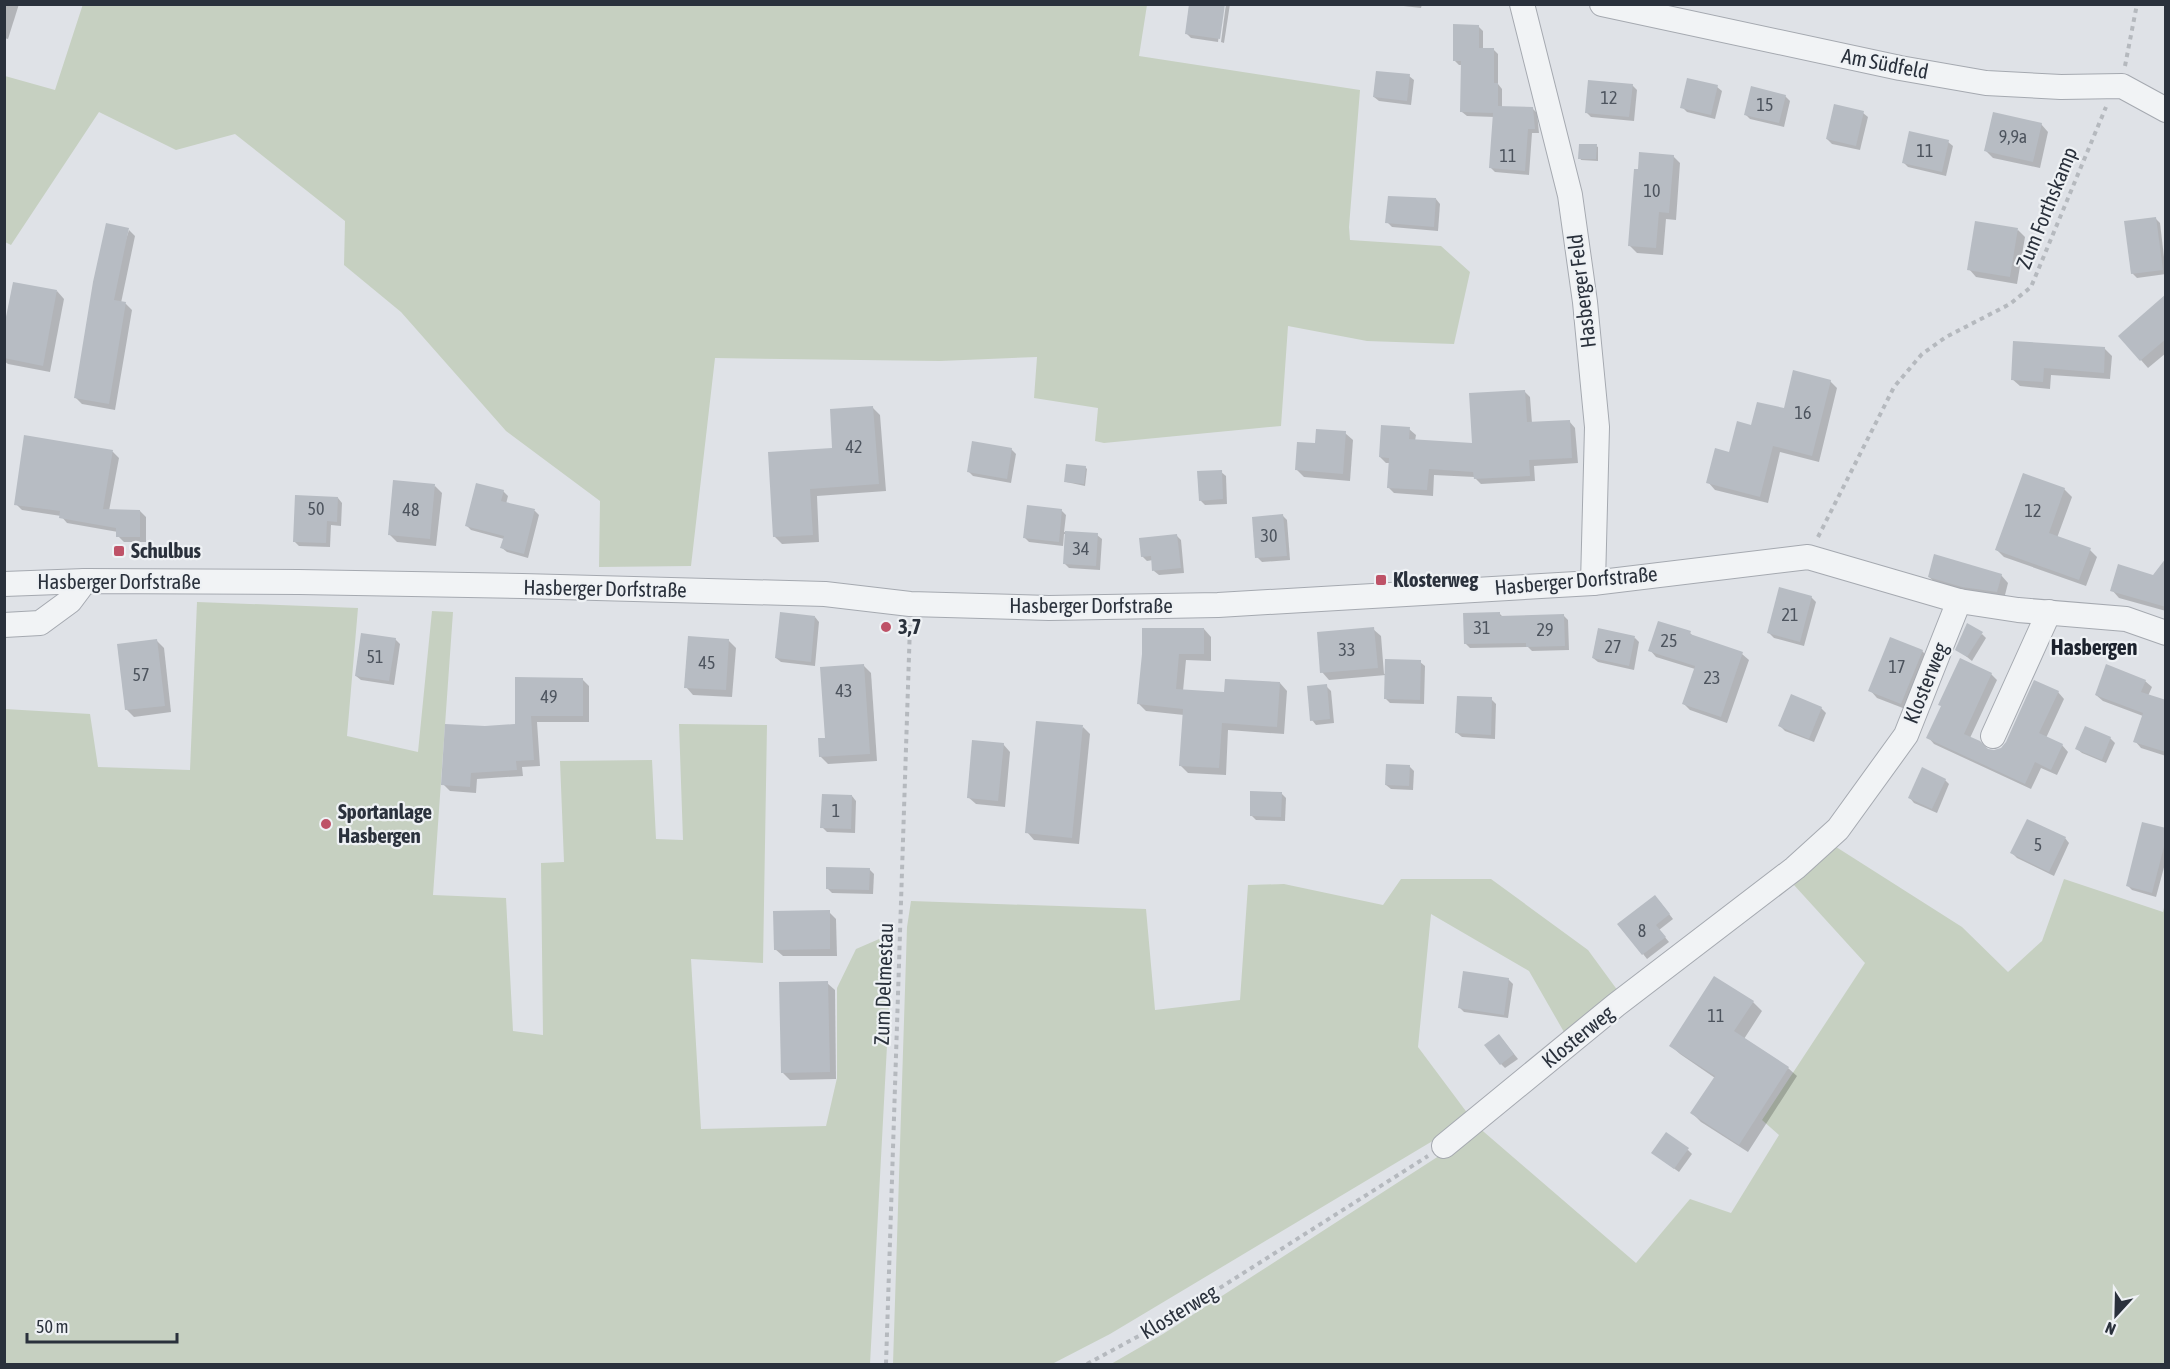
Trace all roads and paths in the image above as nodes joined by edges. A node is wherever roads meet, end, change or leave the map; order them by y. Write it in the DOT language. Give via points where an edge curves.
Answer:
graph roads {
  1 [pos="1522,4"];
  2 [pos="1602,4"];
  3 [pos="2136,4"];
  4 [pos="2122,86"];
  5 [pos="2166,110"];
  6 [pos="1808,557"];
  7 [pos="85,581"];
  8 [pos="1593,583"];
  9 [pos="4,584"];
  10 [pos="1959,602"];
  11 [pos="910,604"];
  12 [pos="2049,612"];
  13 [pos="4,624"];
  14 [pos="2166,633"];
  15 [pos="1993,736"];
  16 [pos="1444,1146"];
  17 [pos="886,1365"];
  18 [pos="1087,1365"];
  1 -- 8 [label="street, Hasberger Feld" via="1570,195 1585,302 1597,427"];
  2 -- 4 [label="street, Am Südfeld" via="1900,68 1986,82"];
  3 -- 4 [label="path, Zum Forthskamp"];
  4 -- 5 [label="street, Am Südfeld"];
  4 -- 6 [label="path, Zum Forthskamp" via="2103,111 2031,287 2010,304 1922,354 1894,387"];
  6 -- 8 [label="street, Hasberger Dorfstraße"];
  6 -- 10 [label="street, Hasberger Dorfstraße"];
  7 -- 9 [label="street, Hasberger Dorfstraße"];
  7 -- 11 [label="street, Hasberger Dorfstraße" via="825,594"];
  7 -- 13 [label="street" via="70,601 40,623"];
  8 -- 11 [label="street, Hasberger Dorfstraße" via="1218,605 1049,608"];
  10 -- 12 [label="street, Hasberger Dorfstraße"];
  10 -- 16 [label="street, Klosterweg" via="1906,735 1838,829 1795,868 1616,1005"];
  11 -- 17 [label="path, Zum Delmestau"];
  12 -- 14 [label="street, Hasberger Dorfstraße" via="2126,619"];
  12 -- 15 [label="street"];
  16 -- 18 [label="path, Klosterweg" via="1174,1317"];
}
